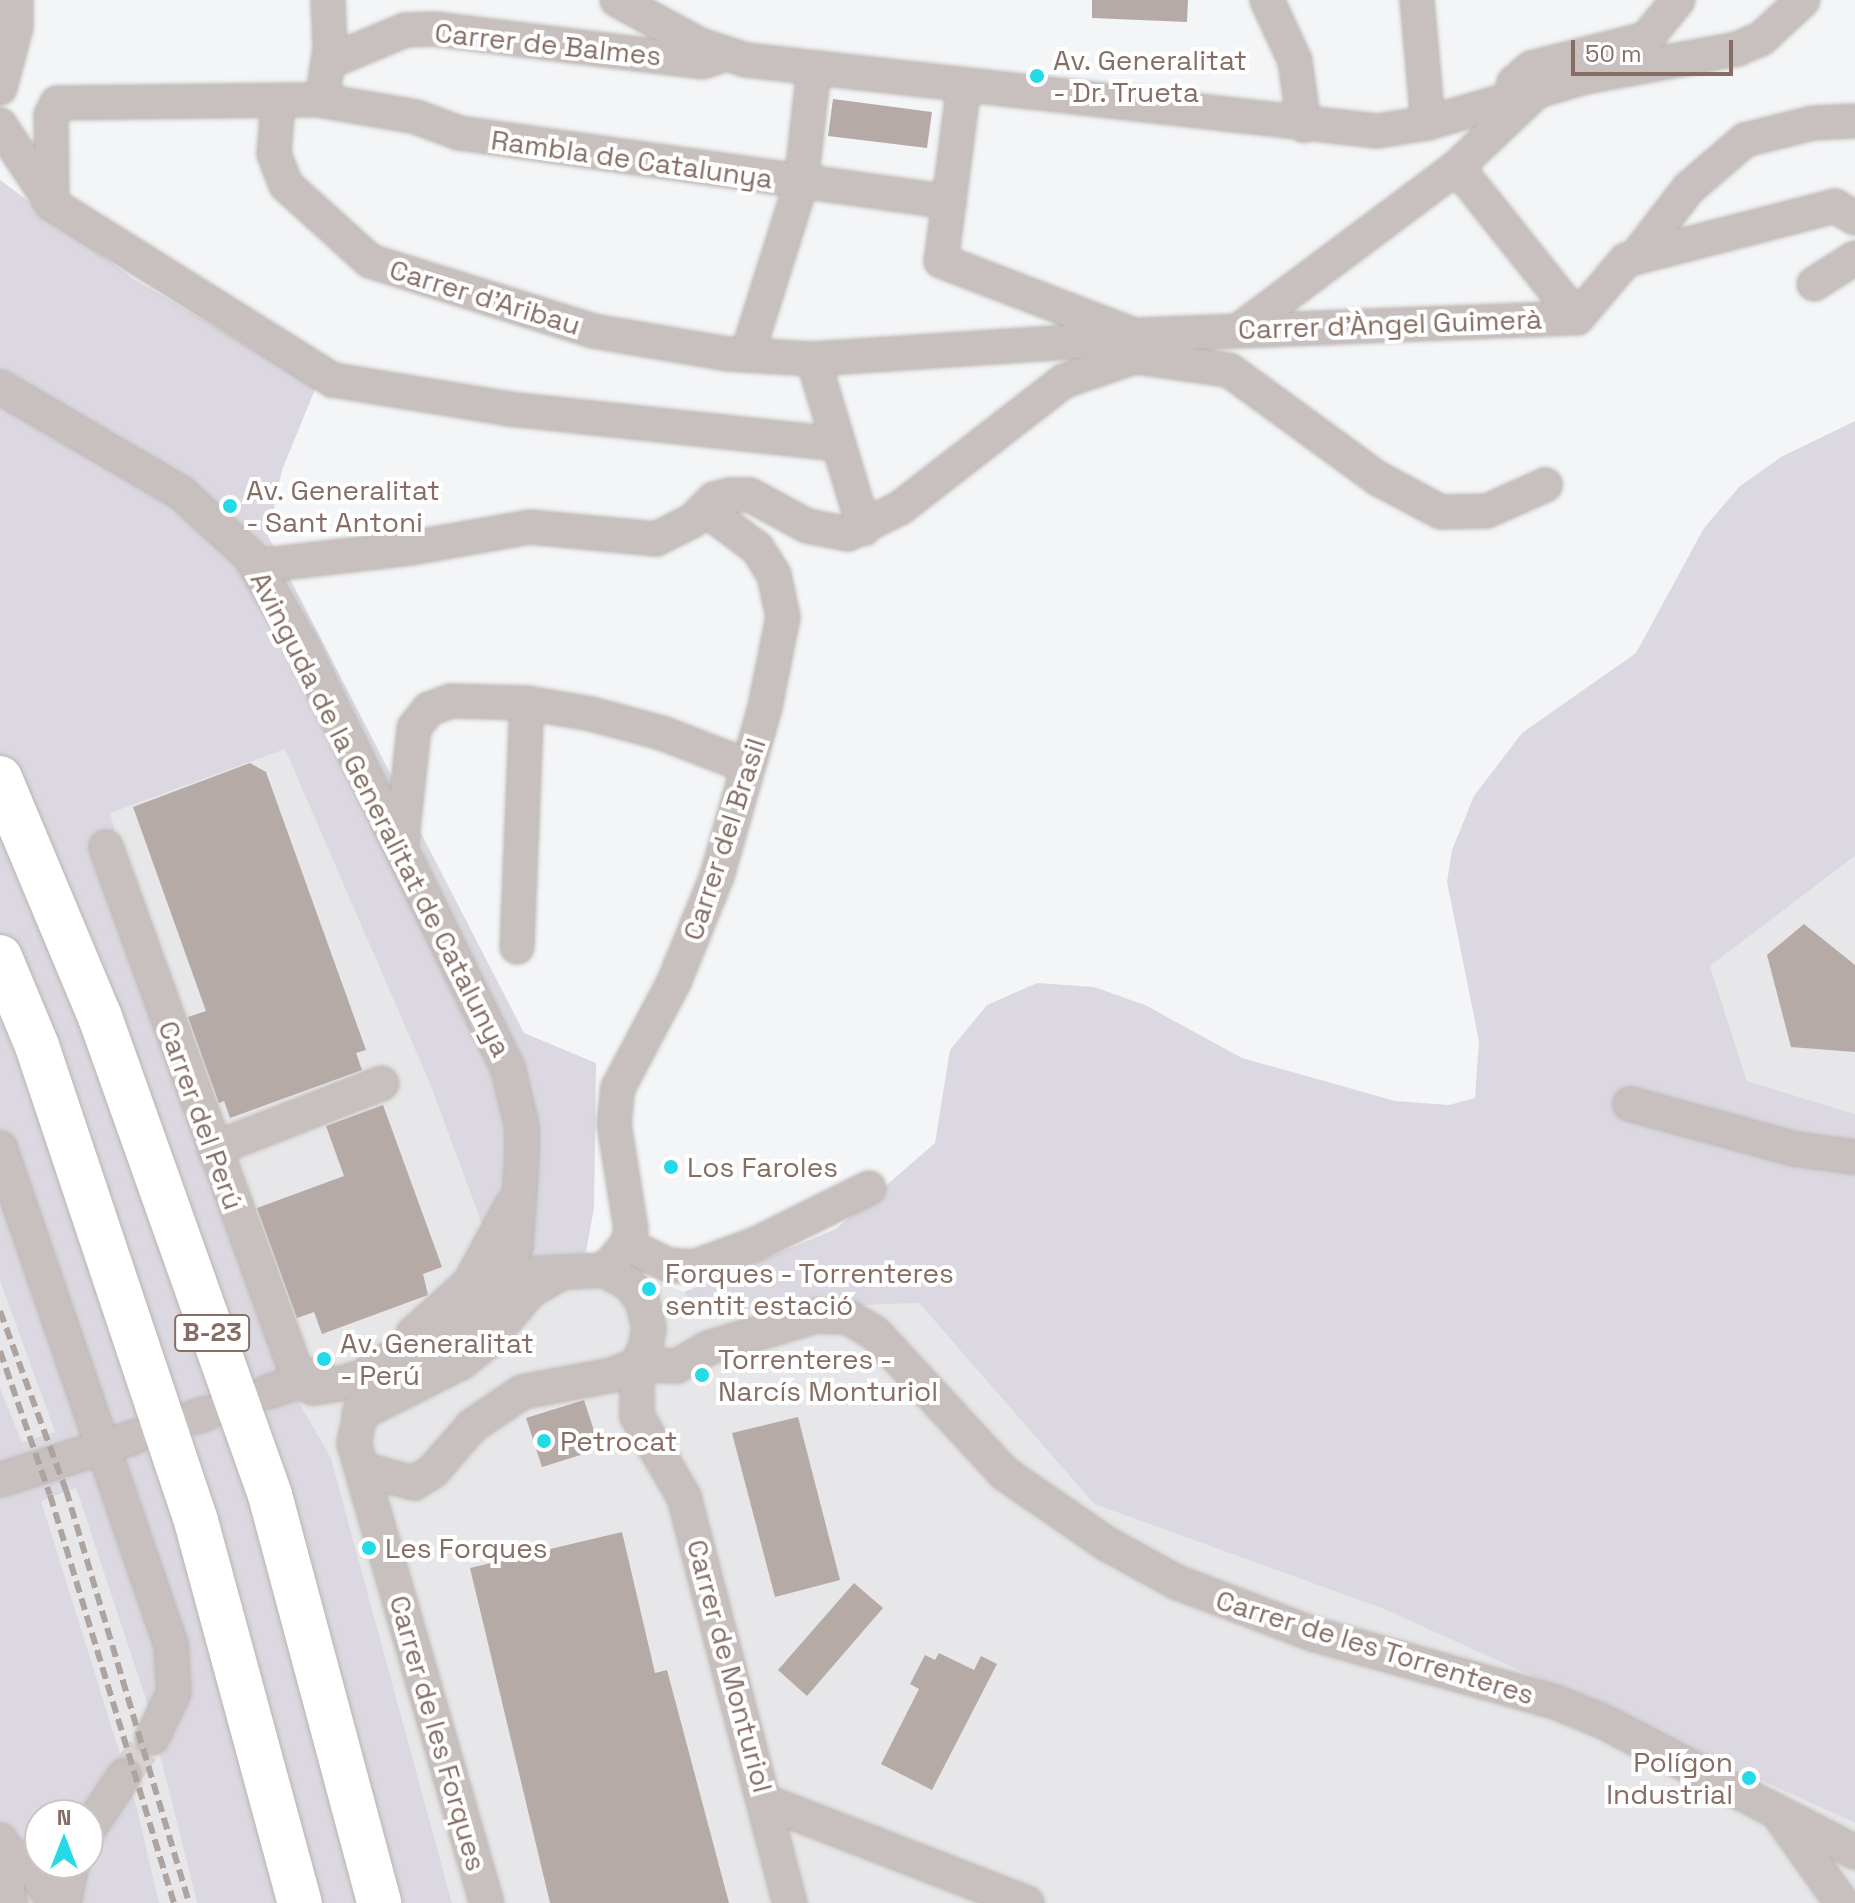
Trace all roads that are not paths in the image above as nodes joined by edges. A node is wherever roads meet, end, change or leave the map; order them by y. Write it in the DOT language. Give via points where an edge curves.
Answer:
graph roads {
  1 [pos="16,0"];
  2 [pos="328,0"];
  3 [pos="617,0"];
  4 [pos="1267,0"];
  5 [pos="1417,0"];
  6 [pos="1678,0"];
  7 [pos="1803,0"];
  8 [pos="725,55"];
  9 [pos="329,62"];
  10 [pos="814,68"];
  11 [pos="964,85"];
  12 [pos="0,88"];
  13 [pos="1524,94"];
  14 [pos="318,100"];
  15 [pos="278,103"];
  16 [pos="1855,121"];
  17 [pos="1428,123"];
  18 [pos="0,125"];
  19 [pos="1304,125"];
  20 [pos="1457,167"];
  21 [pos="801,184"];
  22 [pos="949,202"];
  23 [pos="52,204"];
  24 [pos="1855,218"];
  25 [pos="1635,258"];
  26 [pos="1855,258"];
  27 [pos="1814,284"];
  28 [pos="1577,318"];
  29 [pos="1242,328"];
  30 [pos="1129,341"];
  31 [pos="747,355"];
  32 [pos="813,359"];
  33 [pos="0,387"];
  34 [pos="836,444"];
  35 [pos="1545,485"];
  36 [pos="706,510"];
  37 [pos="864,528"];
  38 [pos="256,566"];
  39 [pos="527,703"];
  40 [pos="747,766"];
  41 [pos="0,778"];
  42 [pos="106,847"];
  43 [pos="401,848"];
  44 [pos="517,947"];
  45 [pos="0,957"];
  46 [pos="382,1083"];
  47 [pos="1630,1104"];
  48 [pos="0,1148"];
  49 [pos="214,1149"];
  50 [pos="1855,1157"];
  51 [pos="520,1184"];
  52 [pos="869,1188"];
  53 [pos="518,1235"];
  54 [pos="627,1245"];
  55 [pos="605,1270"];
  56 [pos="564,1271"];
  57 [pos="506,1276"];
  58 [pos="469,1284"];
  59 [pos="429,1324"];
  60 [pos="649,1328"];
  61 [pos="708,1348"];
  62 [pos="637,1365"];
  63 [pos="677,1366"];
  64 [pos="369,1377"];
  65 [pos="307,1385"];
  66 [pos="268,1392"];
  67 [pos="651,1436"];
  68 [pos="119,1441"];
  69 [pos="359,1442"];
  70 [pos="0,1480"];
  71 [pos="152,1738"];
  72 [pos="124,1776"];
  73 [pos="766,1802"];
  74 [pos="104,1805"];
  75 [pos="1782,1819"];
  76 [pos="0,1842"];
  77 [pos="24,1843"];
  78 [pos="1855,1852"];
  79 [pos="69,1879"];
  80 [pos="1855,1885"];
  81 [pos="10,1903"];
  82 [pos="55,1903"];
  83 [pos="64,1903"];
  84 [pos="300,1903"];
  85 [pos="379,1903"];
  86 [pos="487,1903"];
  87 [pos="790,1903"];
  88 [pos="1027,1903"];
  89 [pos="1843,1903"];
  1 -- 12 [label="street" via="16,27"];
  2 -- 9 [label="street"];
  3 -- 8 [label="street"];
  4 -- 19 [label="street" via="1295,61"];
  5 -- 17 [label="street"];
  6 -- 13 [label="street" via="1646,39 1531,68 1514,83"];
  7 -- 13 [label="street" via="1761,39 1737,49"];
  8 -- 9 [label="street, Carrer de Balmes" via="702,62 434,29 405,30"];
  8 -- 10 [label="street"];
  9 -- 14 [label="street"];
  10 -- 11 [label="street"];
  10 -- 21 [label="street"];
  11 -- 19 [label="street"];
  11 -- 22 [label="street"];
  13 -- 17 [label="street"];
  13 -- 20 [label="street"];
  14 -- 15 [label="street"];
  14 -- 21 [label="street, Rambla de Catalunya" via="416,117 459,133"];
  15 -- 23 [label="street" via="57,103 51,115"];
  15 -- 31 [label="street, Carrer d'Aribau" via="274,154 286,185 370,261 593,331"];
  16 -- 25 [label="street, Carrer d'Àngel Guimerà" via="1813,123 1745,140 1689,188"];
  17 -- 19 [label="street" via="1377,131"];
  18 -- 23 [label="street"];
  20 -- 28 [label="street"];
  20 -- 29 [label="street"];
  21 -- 22 [label="street, Rambla de Catalunya"];
  21 -- 31 [label="street"];
  22 -- 30 [label="street" via="941,261"];
  23 -- 34 [label="street" via="333,380 510,409"];
  24 -- 25 [label="street" via="1835,206"];
  25 -- 28 [label="street, Carrer d'Àngel Guimerà" via="1626,260"];
  26 -- 27 [label="street"];
  28 -- 29 [label="street, Carrer d'Àngel Guimerà"];
  29 -- 30 [label="street, Carrer d'Àngel Guimerà"];
  30 -- 32 [label="street, Carrer d'Aribau"];
  30 -- 35 [label="street" via="1229,370 1377,478 1441,512 1487,511"];
  30 -- 37 [label="street" via="1064,381 900,508"];
  31 -- 32 [label="street, Carrer d'Aribau"];
  32 -- 34 [label="street"];
  33 -- 38 [label="street, Avinguda de la Generalitat de Catalunya" via="180,492 217,521"];
  34 -- 37 [label="street"];
  36 -- 37 [label="street" via="714,499 750,495 827,533"];
  36 -- 38 [label="street" via="656,539 530,527 411,548"];
  36 -- 40 [label="street, Carrer del Brasil" via="757,548 780,594 783,617"];
  38 -- 43 [label="street, Avinguda de la Generalitat de Catalunya" via="301,644"];
  39 -- 40 [label="street" via="662,733"];
  39 -- 43 [label="street" via="451,701 429,709 414,728"];
  39 -- 44 [label="street"];
  40 -- 54 [label="street, Carrer del Brasil" via="697,933 618,1088 614,1124 631,1229"];
  41 -- 85 [label="highway, B-23" via="100,1017 270,1495"];
  42 -- 49 [label="street, Carrer del Perú"];
  43 -- 51 [label="street, Avinguda de la Generalitat de Catalunya" via="508,1068 522,1127"];
  45 -- 84 [label="highway, B-23" via="37,1046 196,1521"];
  46 -- 49 [label="street"];
  47 -- 50 [label="street" via="1795,1149"];
  48 -- 68 [label="street"];
  49 -- 65 [label="street, Carrer del Perú"];
  51 -- 53 [label="street, Avinguda de la Generalitat de Catalunya"];
  51 -- 58 [label="street, Avinguda de la Generalitat de Catalunya" via="503,1229"];
  52 -- 54 [label="street" via="756,1244 694,1267 668,1265"];
  53 -- 56 [label="street"];
  53 -- 57 [label="street, Avinguda de la Generalitat de Catalunya"];
  54 -- 55 [label="street"];
  55 -- 56 [label="street"];
  55 -- 60 [label="street" via="638,1294"];
  56 -- 57 [label="street"];
  56 -- 69 [label="street" via="530,1291 488,1341"];
  57 -- 58 [label="street"];
  57 -- 64 [label="street, Avinguda de la Generalitat de Catalunya" via="462,1332"];
  58 -- 59 [label="street, Avinguda de la Generalitat de Catalunya"];
  59 -- 64 [label="street" via="424,1336 374,1365"];
  59 -- 65 [label="street, Avinguda de la Generalitat de Catalunya"];
  60 -- 61 [label="street, Carrer de les Torrenteres" via="674,1343"];
  60 -- 62 [label="street"];
  61 -- 63 [label="street, Carrer de les Torrenteres"];
  61 -- 75 [label="street, Carrer de les Torrenteres" via="816,1316 862,1323 1004,1473 1107,1544 1176,1582 1313,1634 1555,1702 1670,1756"];
  62 -- 63 [label="street"];
  62 -- 67 [label="street, Carrer de Monturiol" via="637,1416"];
  62 -- 69 [label="street" via="522,1392 472,1426 433,1471 414,1483"];
  63 -- 67 [label="street" via="661,1389"];
  64 -- 65 [label="street, Avinguda de la Generalitat de Catalunya"];
  64 -- 69 [label="street"];
  65 -- 66 [label="street"];
  65 -- 69 [label="street, Carrer de les Forques" via="341,1414"];
  67 -- 73 [label="street, Carrer de Monturiol" via="684,1497"];
  68 -- 70 [label="street"];
  68 -- 71 [label="street" via="175,1669 174,1692"];
  69 -- 86 [label="street, Carrer de les Forques"];
  72 -- 74 [label="street"];
  73 -- 87 [label="street, Carrer de Monturiol"];
  73 -- 88 [label="street"];
  75 -- 78 [label="street, Carrer de les Torrenteres"];
  75 -- 89 [label="street, Carrer de les Torrenteres"];
  76 -- 77 [label="street"];
  76 -- 81 [label="street"];
  76 -- 82 [label="street" via="37,1875"];
  79 -- 83 [label="street"];
  80 -- 89 [label="street"];
}
